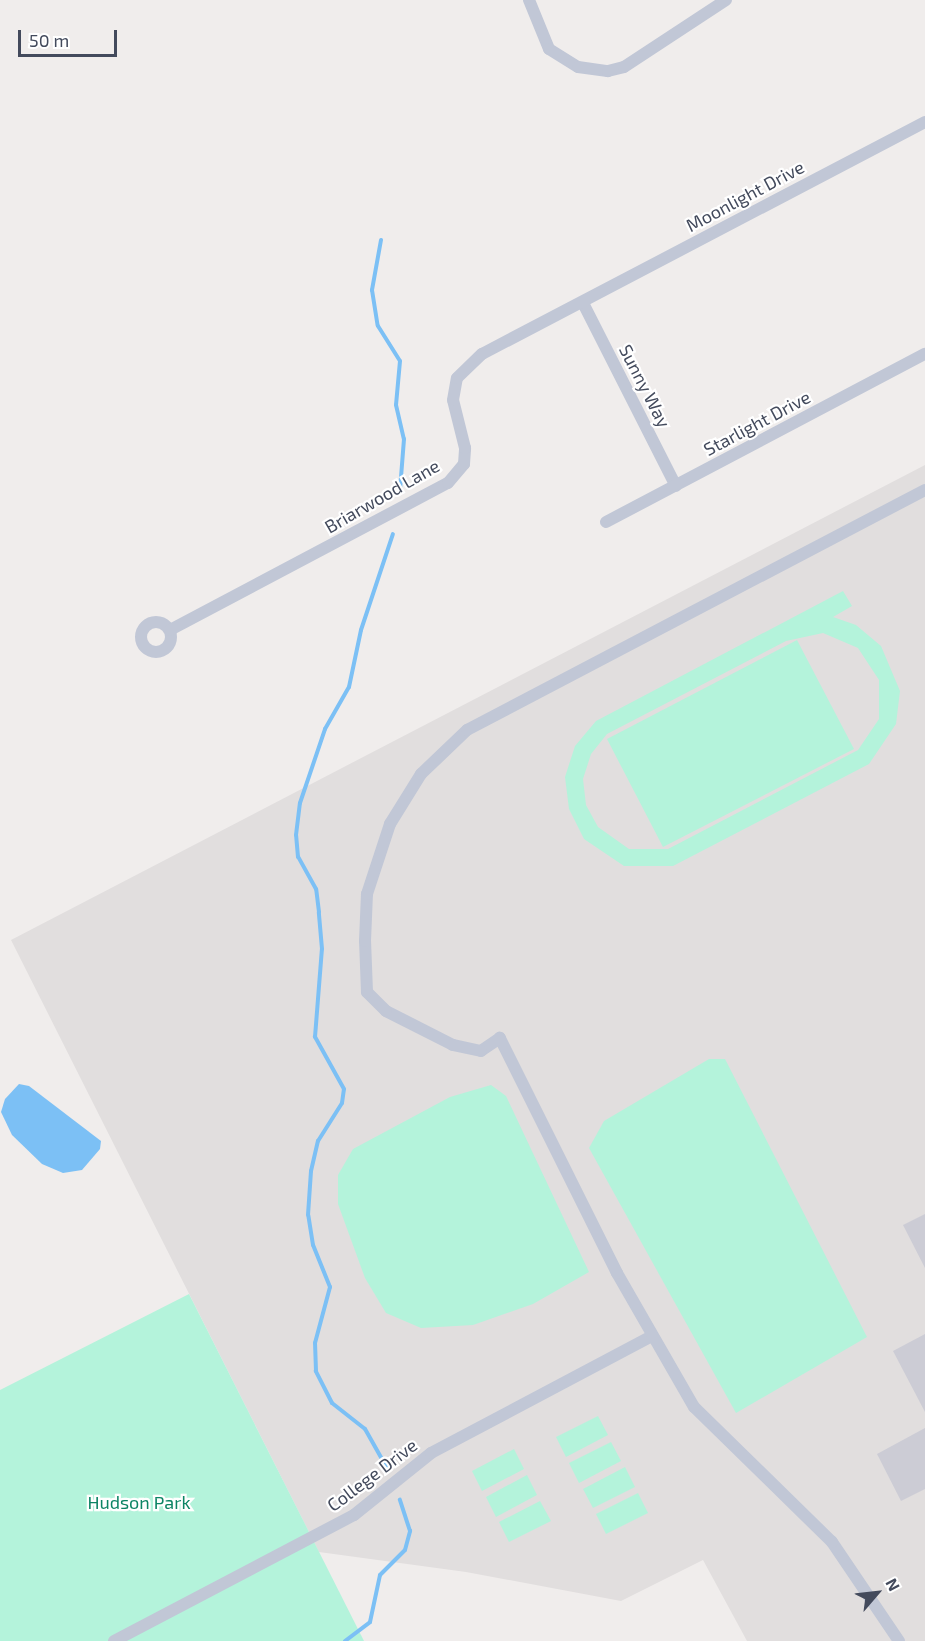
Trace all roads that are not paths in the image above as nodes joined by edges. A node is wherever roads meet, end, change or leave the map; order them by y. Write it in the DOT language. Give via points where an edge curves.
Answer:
graph roads {
  1 [pos="529,0"];
  2 [pos="726,0"];
  3 [pos="925,122"];
  4 [pos="583,303"];
  5 [pos="925,354"];
  6 [pos="676,486"];
  7 [pos="925,490"];
  8 [pos="606,522"];
  9 [pos="170,630"];
  10 [pos="652,1336"];
  11 [pos="114,1641"];
  12 [pos="899,1641"];
  1 -- 2 [label="street" via="549,49 584,69 608,70 624,67"];
  3 -- 4 [label="street, Moonlight Drive"];
  4 -- 6 [label="street, Sunny Way"];
  4 -- 9 [label="street, Briarwood Lane" via="482,354 457,378 453,400 465,448 464,464 447,483"];
  5 -- 6 [label="street, Starlight Drive"];
  6 -- 8 [label="street, Starlight Drive"];
  7 -- 10 [label="street" via="467,730 421,774 376,858 367,894 367,992 403,1023 453,1045 481,1051 500,1038"];
  10 -- 11 [label="street, College Drive" via="431,1454 354,1515"];
  10 -- 12 [label="street" via="694,1407 832,1542"];
}
